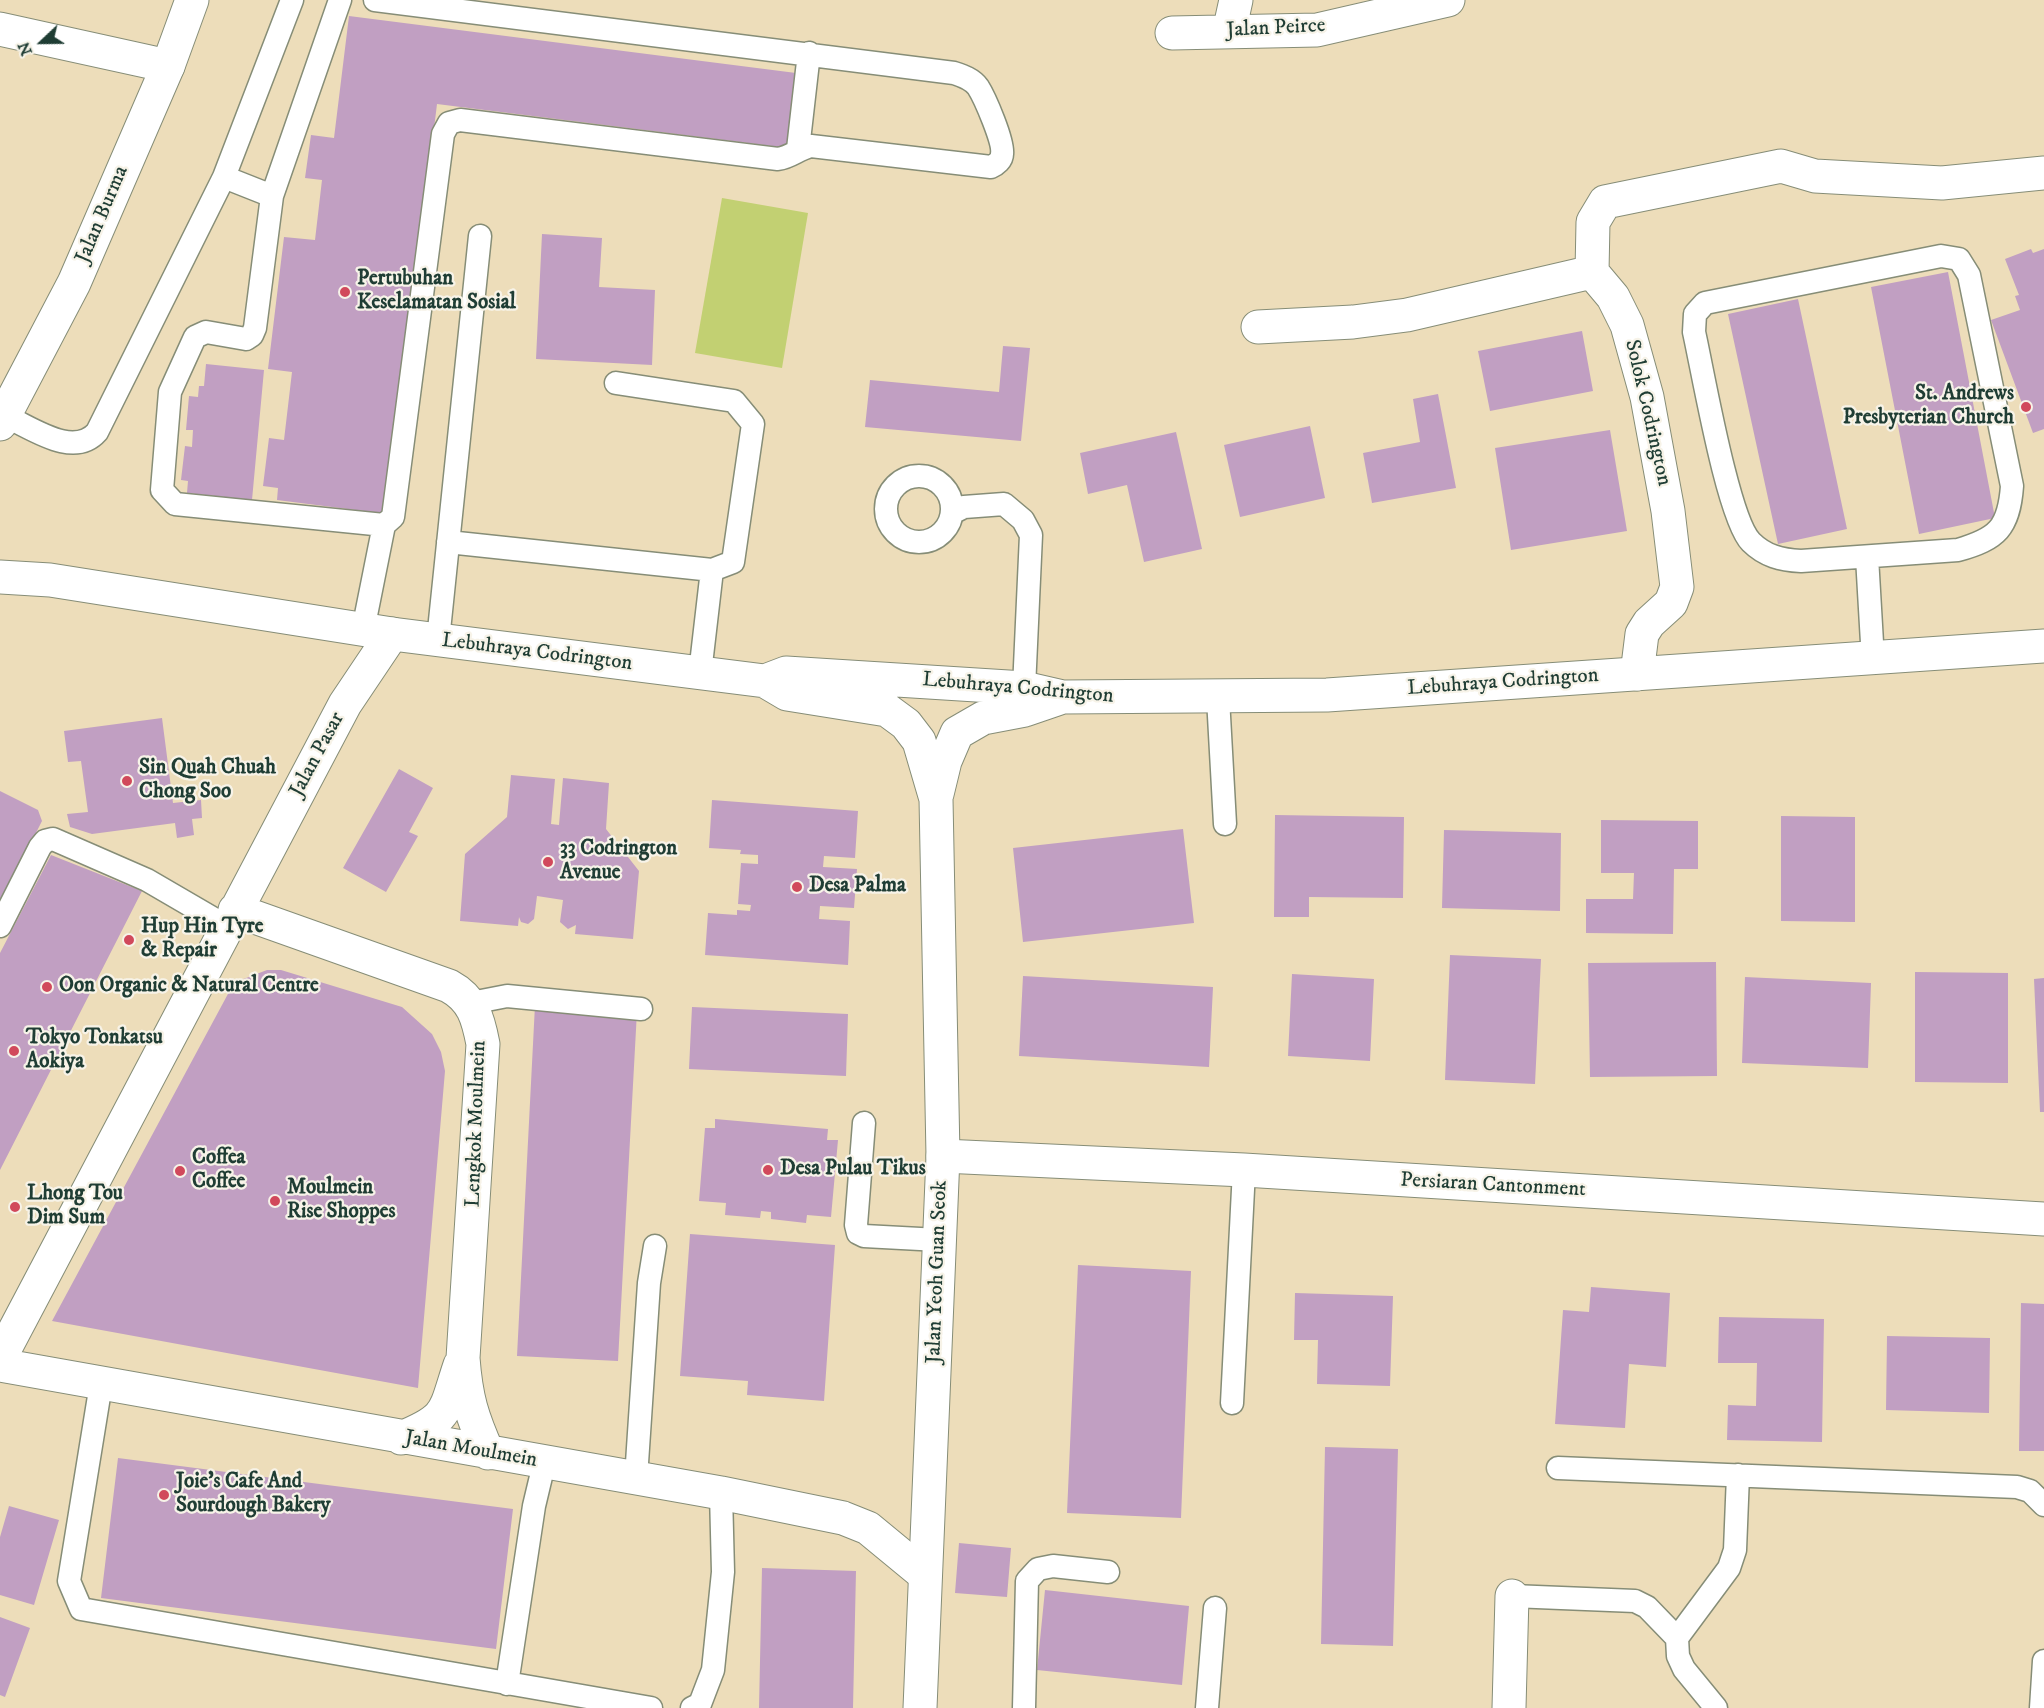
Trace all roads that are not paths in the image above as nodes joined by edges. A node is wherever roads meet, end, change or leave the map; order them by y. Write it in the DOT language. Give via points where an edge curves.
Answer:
graph roads {
  1 [pos="192,0"];
  2 [pos="292,0"];
  3 [pos="340,0"];
  4 [pos="375,0"];
  5 [pos="1236,0"];
  6 [pos="1448,0"];
  7 [pos="0,29"];
  8 [pos="1229,32"];
  9 [pos="1172,33"];
  10 [pos="809,53"];
  11 [pos="168,66"];
  12 [pos="798,149"];
  13 [pos="2044,173"];
  14 [pos="224,177"];
  15 [pos="272,196"];
  16 [pos="480,236"];
  17 [pos="1592,272"];
  18 [pos="1258,327"];
  19 [pos="616,382"];
  20 [pos="2,420"];
  21 [pos="952,513"];
  22 [pos="384,525"];
  23 [pos="448,542"];
  24 [pos="1867,557"];
  25 [pos="712,570"];
  26 [pos="0,577"];
  27 [pos="378,632"];
  28 [pos="438,640"];
  29 [pos="2044,646"];
  30 [pos="1873,660"];
  31 [pos="700,673"];
  32 [pos="1636,674"];
  33 [pos="765,681"];
  34 [pos="1024,688"];
  35 [pos="1063,697"];
  36 [pos="1218,698"];
  37 [pos="936,799"];
  38 [pos="1225,824"];
  39 [pos="230,918"];
  40 [pos="0,926"];
  41 [pos="471,1003"];
  42 [pos="641,1008"];
  43 [pos="864,1123"];
  44 [pos="943,1156"];
  45 [pos="1244,1170"];
  46 [pos="2044,1219"];
  47 [pos="939,1240"];
  48 [pos="655,1246"];
  49 [pos="0,1358"];
  50 [pos="463,1358"];
  51 [pos="0,1365"];
  52 [pos="101,1384"];
  53 [pos="1232,1403"];
  54 [pos="401,1438"];
  55 [pos="488,1453"];
  56 [pos="544,1464"];
  57 [pos="1558,1468"];
  58 [pos="1738,1475"];
  59 [pos="636,1478"];
  60 [pos="721,1493"];
  61 [pos="2044,1504"];
  62 [pos="1108,1572"];
  63 [pos="926,1575"];
  64 [pos="1512,1596"];
  65 [pos="1215,1608"];
  66 [pos="1677,1638"];
  67 [pos="2044,1661"];
  68 [pos="507,1684"];
  69 [pos="651,1708"];
  70 [pos="692,1708"];
  71 [pos="920,1708"];
  72 [pos="1024,1708"];
  73 [pos="1207,1708"];
  74 [pos="1509,1708"];
  75 [pos="1716,1708"];
  76 [pos="2041,1708"];
  1 -- 11 [label="street, Jalan Burma"];
  2 -- 14 [label="lane"];
  3 -- 15 [label="lane"];
  4 -- 10 [label="lane"];
  5 -- 8 [label="street"];
  6 -- 8 [label="street, Jalan Peirce" via="1317,30"];
  7 -- 11 [label="street"];
  8 -- 9 [label="street, Jalan Peirce"];
  10 -- 12 [label="lane"];
  10 -- 12 [label="lane" via="968,78 977,86 1003,155 991,167 811,146"];
  11 -- 20 [label="street, Jalan Burma" via="74,283"];
  12 -- 22 [label="lane" via="788,158 778,159 460,120 449,123 443,134 393,517"];
  13 -- 17 [label="street" via="1942,183 1815,176 1781,166 1605,202 1593,222"];
  14 -- 15 [label="lane"];
  14 -- 20 [label="lane" via="89,441 70,444"];
  15 -- 22 [label="lane" via="252,335 246,339 206,332 195,338 170,392 161,480 166,497 175,504"];
  16 -- 23 [label="lane"];
  17 -- 18 [label="street" via="1407,315"];
  17 -- 32 [label="street, Solok Codrington" via="1613,297 1627,324 1647,397 1668,510 1677,588 1671,603 1649,622 1642,634"];
  19 -- 25 [label="lane" via="734,401 753,424 733,562"];
  21 -- 34 [label="lane" via="964,507 1004,504 1023,520 1031,535"];
  22 -- 27 [label="lane"];
  23 -- 25 [label="lane"];
  23 -- 28 [label="lane"];
  24 -- 24 [label="lane" via="1958,550 1978,544 1999,532 2010,512 2012,486 1969,275 1959,259 1941,256 1705,303 1695,314 1694,332 1734,507 1749,540 1766,555 1786,561"];
  24 -- 30 [label="lane"];
  25 -- 31 [label="lane"];
  26 -- 27 [label="street, Lebuhraya Codrington" via="50,580"];
  27 -- 28 [label="street, Lebuhraya Codrington"];
  27 -- 39 [label="street, Jalan Pasar" via="345,704"];
  28 -- 31 [label="street, Lebuhraya Codrington"];
  29 -- 30 [label="street, Lebuhraya Codrington"];
  30 -- 32 [label="street, Lebuhraya Codrington"];
  31 -- 33 [label="street, Lebuhraya Codrington"];
  32 -- 36 [label="street, Lebuhraya Codrington"];
  33 -- 34 [label="street, Lebuhraya Codrington" via="786,673"];
  33 -- 37 [label="street, Jalan Yeoh Guan Seok" via="787,694 887,710 906,724 919,741"];
  34 -- 35 [label="street, Lebuhraya Codrington"];
  35 -- 36 [label="street, Lebuhraya Codrington"];
  35 -- 37 [label="street, Jalan Yeoh Guan Seok" via="983,718 957,733"];
  36 -- 38 [label="lane"];
  37 -- 44 [label="street, Jalan Yeoh Guan Seok"];
  39 -- 40 [label="lane" via="53,839 40,847"];
  39 -- 41 [label="street" via="449,986"];
  39 -- 49 [label="street, Jalan Pasar"];
  41 -- 42 [label="lane" via="507,996"];
  41 -- 50 [label="street, Lengkok Moulmein" via="483,1044"];
  43 -- 47 [label="lane" via="858,1233"];
  44 -- 45 [label="street, Persiaran Cantonment"];
  44 -- 47 [label="street, Jalan Yeoh Guan Seok"];
  45 -- 46 [label="street, Persiaran Cantonment"];
  45 -- 53 [label="lane"];
  47 -- 63 [label="street, Jalan Yeoh Guan Seok"];
  48 -- 59 [label="lane"];
  50 -- 54 [label="street, Lengkok Moulmein" via="441,1417 431,1426"];
  50 -- 55 [label="street, Lengkok Moulmein" via="466,1396"];
  51 -- 52 [label="street, Jalan Moulmein"];
  52 -- 54 [label="street, Jalan Moulmein"];
  52 -- 68 [label="lane" via="69,1581 81,1610 364,1656"];
  54 -- 55 [label="street, Jalan Moulmein"];
  55 -- 56 [label="street, Jalan Moulmein"];
  56 -- 59 [label="street, Jalan Moulmein"];
  56 -- 68 [label="lane"];
  57 -- 58 [label="lane"];
  58 -- 61 [label="lane" via="2017,1487 2030,1491"];
  58 -- 66 [label="lane" via="1735,1550 1729,1568"];
  59 -- 60 [label="street, Jalan Moulmein"];
  60 -- 63 [label="street, Jalan Moulmein" via="868,1528"];
  60 -- 70 [label="lane" via="723,1572 713,1670 700,1704"];
  62 -- 72 [label="lane" via="1053,1566 1038,1569 1027,1581"];
  63 -- 71 [label="street, Jalan Yeoh Guan Seok"];
  64 -- 66 [label="lane" via="1635,1601 1647,1607"];
  64 -- 74 [label="street"];
  65 -- 73 [label="lane"];
  66 -- 75 [label="lane" via="1684,1669"];
  67 -- 76 [label="lane"];
  68 -- 69 [label="lane"];
}
